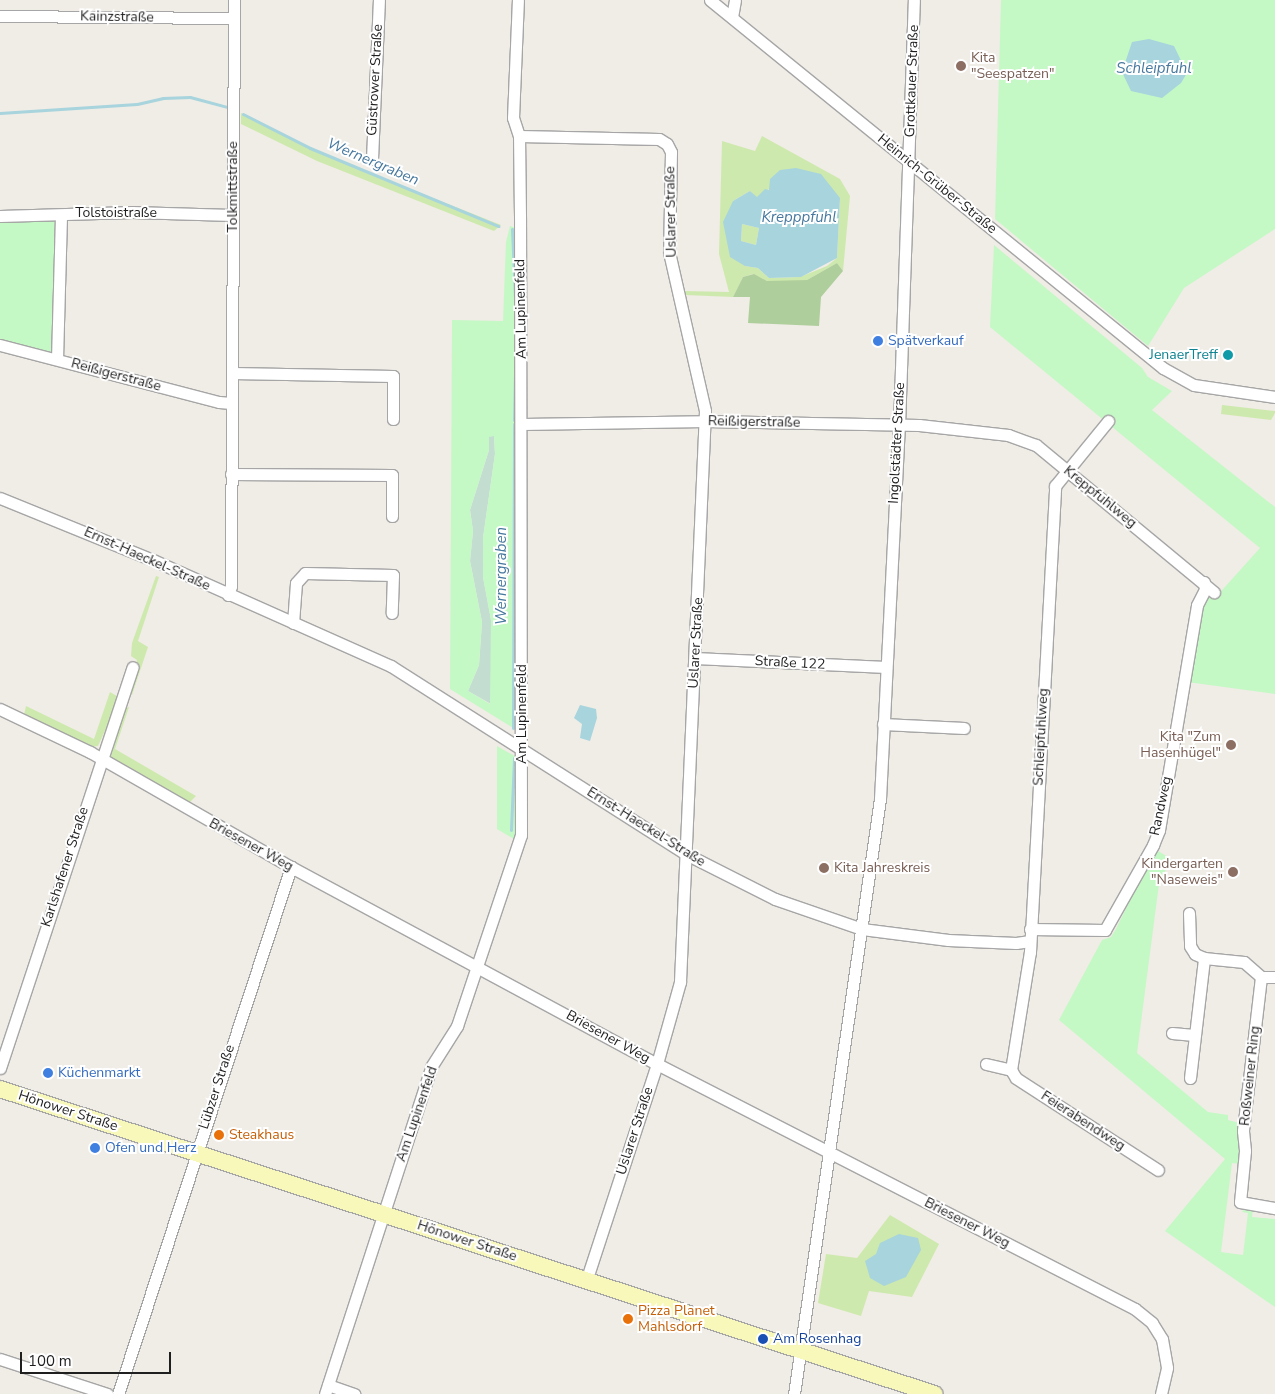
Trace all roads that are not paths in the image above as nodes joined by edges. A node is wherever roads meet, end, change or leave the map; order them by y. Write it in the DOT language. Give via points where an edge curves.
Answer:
graph roads {
  1 [pos="234,0"];
  2 [pos="379,0"];
  3 [pos="518,0"];
  4 [pos="710,0"];
  5 [pos="735,0"];
  6 [pos="914,0"];
  7 [pos="0,16"];
  8 [pos="732,17"];
  9 [pos="234,18"];
  10 [pos="519,136"];
  11 [pos="372,159"];
  12 [pos="910,162"];
  13 [pos="61,215"];
  14 [pos="232,215"];
  15 [pos="0,216"];
  16 [pos="0,346"];
  17 [pos="57,359"];
  18 [pos="232,373"];
  19 [pos="1275,397"];
  20 [pos="231,403"];
  21 [pos="393,419"];
  22 [pos="705,421"];
  23 [pos="1108,421"];
  24 [pos="522,424"];
  25 [pos="899,426"];
  26 [pos="986,432"];
  27 [pos="1068,471"];
  28 [pos="231,474"];
  29 [pos="0,498"];
  30 [pos="392,516"];
  31 [pos="1204,582"];
  32 [pos="1214,592"];
  33 [pos="228,595"];
  34 [pos="392,613"];
  35 [pos="293,623"];
  36 [pos="695,658"];
  37 [pos="133,667"];
  38 [pos="886,667"];
  39 [pos="0,709"];
  40 [pos="883,724"];
  41 [pos="964,728"];
  42 [pos="522,748"];
  43 [pos="101,759"];
  44 [pos="686,854"];
  45 [pos="292,867"];
  46 [pos="1189,913"];
  47 [pos="862,928"];
  48 [pos="1030,935"];
  49 [pos="1204,958"];
  50 [pos="478,965"];
  51 [pos="1261,977"];
  52 [pos="1275,977"];
  53 [pos="1172,1033"];
  54 [pos="1194,1035"];
  55 [pos="657,1064"];
  56 [pos="986,1064"];
  57 [pos="0,1068"];
  58 [pos="1010,1070"];
  59 [pos="1190,1078"];
  60 [pos="0,1089"];
  61 [pos="195,1152"];
  62 [pos="830,1154"];
  63 [pos="1158,1170"];
  64 [pos="1275,1208"];
  65 [pos="383,1214"];
  66 [pos="586,1281"];
  67 [pos="801,1351"];
  68 [pos="0,1359"];
  69 [pos="327,1390"];
  70 [pos="107,1394"];
  71 [pos="118,1394"];
  72 [pos="354,1394"];
  73 [pos="794,1394"];
  74 [pos="934,1394"];
  75 [pos="1162,1394"];
  1 -- 9 [label="street, Tolkmittstraße"];
  2 -- 11 [label="street, Güstrower Straße"];
  3 -- 10 [label="street, Am Lupinenfeld" via="513,118"];
  4 -- 8 [label="street, Heinrich-Grüber-Straße"];
  5 -- 8 [label="street"];
  6 -- 12 [label="street, Grottkauer Straße"];
  7 -- 9 [label="street, Kainzstraße"];
  8 -- 12 [label="street, Heinrich-Grüber-Straße"];
  9 -- 14 [label="street, Tolkmittstraße"];
  10 -- 22 [label="street, Uslarer Straße" via="659,140 667,144 670,152 669,252 695,357"];
  10 -- 24 [label="street, Am Lupinenfeld"];
  12 -- 19 [label="street, Heinrich-Grüber-Straße" via="1163,368 1194,385"];
  12 -- 25 [label="street, Ingolstädter Straße"];
  13 -- 14 [label="street, Tolstoistraße" via="132,212"];
  13 -- 15 [label="street, Tolstoistraße"];
  13 -- 17 [label="street"];
  14 -- 18 [label="street, Tolkmittstraße"];
  16 -- 17 [label="street, Reißigerstraße"];
  17 -- 20 [label="street, Reißigerstraße"];
  18 -- 20 [label="street, Tolkmittstraße"];
  18 -- 21 [label="street" via="393,376"];
  20 -- 28 [label="street, Tolkmittstraße"];
  22 -- 24 [label="street, Reißigerstraße"];
  22 -- 25 [label="street, Reißigerstraße"];
  22 -- 36 [label="street, Uslarer Straße"];
  23 -- 27 [label="street, Schleipfuhlweg"];
  24 -- 42 [label="street, Am Lupinenfeld"];
  25 -- 26 [label="street, Reißigerstraße" via="919,424"];
  25 -- 38 [label="street, Ingolstädter Straße"];
  26 -- 27 [label="street, Kreppfuhlweg" via="1028,441"];
  27 -- 31 [label="street, Kreppfuhlweg"];
  27 -- 48 [label="street, Schleipfuhlweg" via="1055,486"];
  28 -- 30 [label="street" via="392,475"];
  28 -- 33 [label="street, Tolkmittstraße"];
  29 -- 33 [label="street, Ernst-Haeckel-Straße" via="146,557"];
  31 -- 32 [label="street"];
  31 -- 48 [label="street, Randweg" via="1205,589 1197,605 1159,830 1153,844 1105,930"];
  33 -- 35 [label="street, Ernst-Haeckel-Straße"];
  34 -- 35 [label="street" via="393,575 305,573 296,583"];
  35 -- 42 [label="street, Ernst-Haeckel-Straße" via="391,666"];
  36 -- 38 [label="street, Straße 122"];
  36 -- 44 [label="street, Uslarer Straße"];
  37 -- 43 [label="street, Karlshafener Straße"];
  38 -- 40 [label="street, Ingolstädter Straße"];
  39 -- 43 [label="street, Briesener Weg"];
  40 -- 41 [label="street"];
  40 -- 47 [label="street, Ingolstädter Straße" via="880,799"];
  42 -- 44 [label="street, Ernst-Haeckel-Straße"];
  42 -- 50 [label="street, Am Lupinenfeld" via="521,835"];
  43 -- 45 [label="street, Briesener Weg"];
  43 -- 57 [label="street, Karlshafener Straße"];
  44 -- 47 [label="street, Ernst-Haeckel-Straße" via="775,899"];
  44 -- 55 [label="street, Uslarer Straße" via="680,982"];
  45 -- 50 [label="street, Briesener Weg"];
  45 -- 61 [label="street, Lübzer Straße"];
  46 -- 49 [label="street" via="1190,946"];
  47 -- 48 [label="street, Ernst-Haeckel-Straße" via="948,940 1016,943"];
  47 -- 62 [label="street"];
  48 -- 58 [label="street, Schleipfuhlweg" via="1025,995"];
  49 -- 51 [label="street" via="1244,962"];
  49 -- 54 [label="street"];
  50 -- 55 [label="street, Briesener Weg"];
  50 -- 65 [label="street, Am Lupinenfeld" via="457,1026 431,1067"];
  51 -- 52 [label="street"];
  51 -- 64 [label="street, Roßweiner Ring" via="1243,1131 1245,1151 1240,1202"];
  53 -- 54 [label="street"];
  54 -- 59 [label="street"];
  55 -- 62 [label="street, Briesener Weg"];
  55 -- 66 [label="street, Uslarer Straße"];
  56 -- 58 [label="street"];
  58 -- 63 [label="street, Feierabendweg" via="1016,1078"];
  60 -- 61 [label="main road, Hönower Straße"];
  61 -- 65 [label="main road, Hönower Straße"];
  61 -- 71 [label="street, Lübzer Straße"];
  62 -- 67 [label="street"];
  62 -- 75 [label="street, Briesener Weg" via="1135,1308 1152,1323 1162,1340 1167,1368"];
  65 -- 66 [label="main road, Hönower Straße"];
  65 -- 69 [label="street, Am Lupinenfeld"];
  66 -- 67 [label="main road, Hönower Straße"];
  67 -- 73 [label="street"];
  67 -- 74 [label="main road, Hönower Straße"];
  68 -- 70 [label="street"];
  69 -- 72 [label="street"];
}
